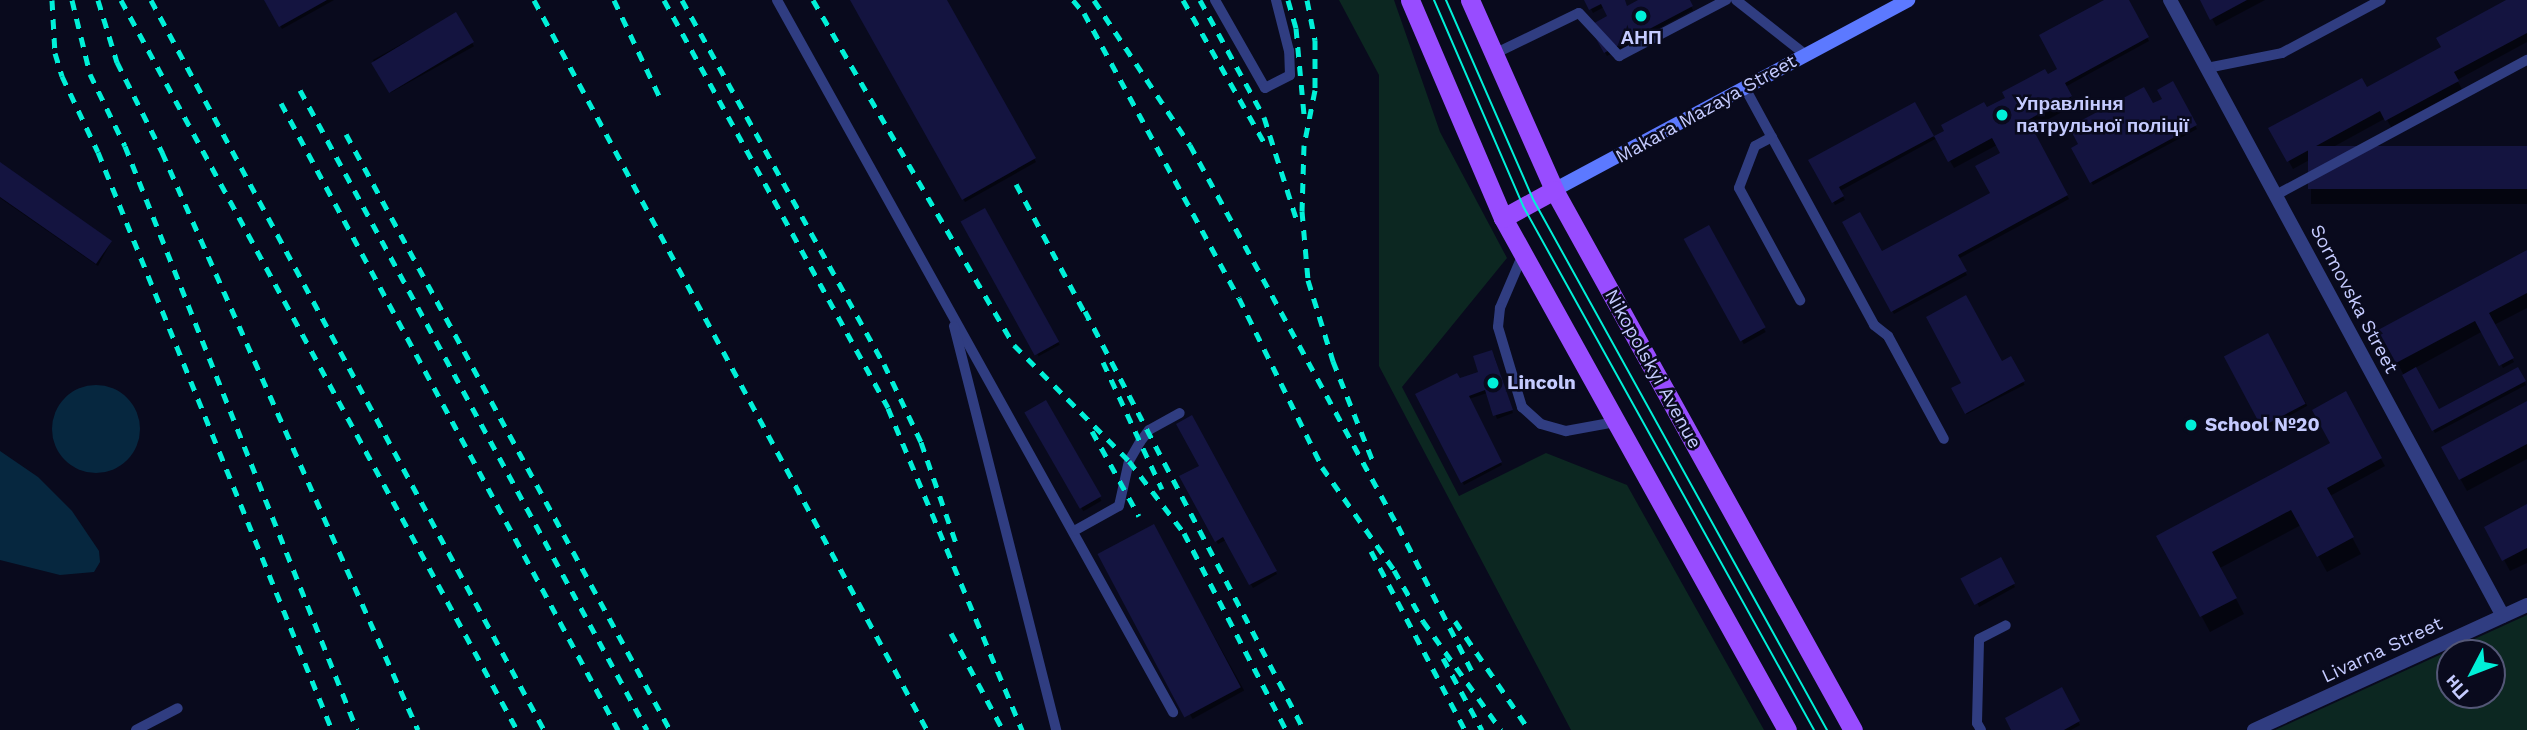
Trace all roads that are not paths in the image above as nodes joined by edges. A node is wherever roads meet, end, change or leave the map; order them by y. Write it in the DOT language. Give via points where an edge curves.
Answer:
graph roads {
  1 [pos="778,0"];
  2 [pos="1215,0"];
  3 [pos="1276,0"];
  4 [pos="1410,0"];
  5 [pos="1470,0"];
  6 [pos="1726,0"];
  7 [pos="1736,0"];
  8 [pos="1908,0"];
  9 [pos="2171,0"];
  10 [pos="2381,0"];
  11 [pos="1494,54"];
  12 [pos="1806,55"];
  13 [pos="2527,60"];
  14 [pos="2207,68"];
  15 [pos="1745,88"];
  16 [pos="1772,137"];
  17 [pos="1554,190"];
  18 [pos="2276,195"];
  19 [pos="1503,218"];
  20 [pos="1523,254"];
  21 [pos="1800,300"];
  22 [pos="950,309"];
  23 [pos="1180,413"];
  24 [pos="1615,422"];
  25 [pos="1944,439"];
  26 [pos="1074,531"];
  27 [pos="2527,605"];
  28 [pos="2503,616"];
  29 [pos="2006,625"];
  30 [pos="178,708"];
  31 [pos="1173,712"];
  32 [pos="136,730"];
  33 [pos="1056,730"];
  34 [pos="1787,730"];
  35 [pos="1853,730"];
  36 [pos="1981,730"];
  37 [pos="2254,730"];
  1 -- 22 [label="lane"];
  2 -- 3 [label="lane" via="1265,88 1290,75"];
  4 -- 19 [label="main road"];
  5 -- 11 [label="main road, Nikopolskyi Avenue"];
  6 -- 11 [label="lane" via="1619,56 1579,13"];
  7 -- 12 [label="lane"];
  8 -- 12 [label="main road, Makara Mazaya Street"];
  9 -- 14 [label="street, Sormovska Street"];
  10 -- 14 [label="lane" via="2282,53"];
  11 -- 17 [label="main road, Nikopolskyi Avenue"];
  12 -- 15 [label="main road, Makara Mazaya Street"];
  13 -- 18 [label="lane"];
  14 -- 18 [label="street, Sormovska Street"];
  15 -- 16 [label="lane"];
  15 -- 17 [label="main road, Makara Mazaya Street"];
  16 -- 21 [label="lane" via="1755,146 1739,188"];
  16 -- 25 [label="lane" via="1874,325 1888,336"];
  17 -- 19 [label="main road, Makara Mazaya Street"];
  17 -- 35 [label="main road, Nikopolskyi Avenue"];
  18 -- 28 [label="street, Sormovska Street"];
  19 -- 20 [label="main road"];
  20 -- 24 [label="main road"];
  20 -- 24 [label="lane" via="1500,308 1498,327 1522,407 1541,424 1566,431"];
  22 -- 26 [label="lane"];
  22 -- 33 [label="lane"];
  23 -- 26 [label="lane" via="1149,430 1140,442 1129,461 1119,506"];
  24 -- 34 [label="main road"];
  26 -- 31 [label="lane"];
  27 -- 28 [label="street, Livarna Street"];
  28 -- 37 [label="street, Livarna Street"];
  29 -- 36 [label="lane" via="1979,639 1977,723"];
  30 -- 32 [label="lane"];
}
